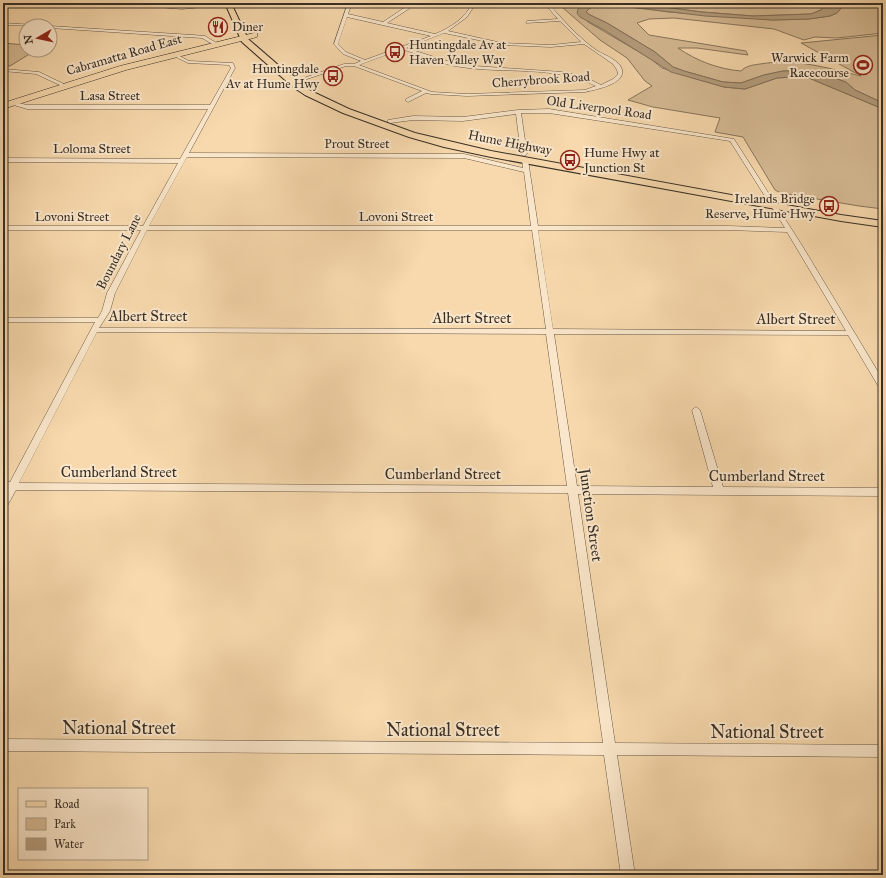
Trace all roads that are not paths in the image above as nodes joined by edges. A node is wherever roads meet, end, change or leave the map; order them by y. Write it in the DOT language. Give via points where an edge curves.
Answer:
graph roads {
  1 [pos="228,3"];
  2 [pos="350,3"];
  3 [pos="411,3"];
  4 [pos="474,3"];
  5 [pos="546,3"];
  6 [pos="134,4"];
  7 [pos="346,15"];
  8 [pos="562,20"];
  9 [pos="528,22"];
  10 [pos="384,23"];
  11 [pos="3,24"];
  12 [pos="18,25"];
  13 [pos="249,25"];
  14 [pos="58,28"];
  15 [pos="444,32"];
  16 [pos="254,34"];
  17 [pos="435,35"];
  18 [pos="244,37"];
  19 [pos="586,43"];
  20 [pos="216,44"];
  21 [pos="403,48"];
  22 [pos="174,54"];
  23 [pos="364,61"];
  24 [pos="355,64"];
  25 [pos="3,70"];
  26 [pos="305,82"];
  27 [pos="64,85"];
  28 [pos="600,87"];
  29 [pos="426,91"];
  30 [pos="408,100"];
  31 [pos="7,104"];
  32 [pos="211,107"];
  33 [pos="518,112"];
  34 [pos="390,121"];
  35 [pos="185,155"];
  36 [pos="3,160"];
  37 [pos="182,161"];
  38 [pos="525,161"];
  39 [pos="772,202"];
  40 [pos="883,217"];
  41 [pos="883,224"];
  42 [pos="3,228"];
  43 [pos="145,229"];
  44 [pos="535,229"];
  45 [pos="789,230"];
  46 [pos="3,320"];
  47 [pos="100,320"];
  48 [pos="94,330"];
  49 [pos="549,332"];
  50 [pos="851,333"];
  51 [pos="883,387"];
  52 [pos="696,410"];
  53 [pos="8,486"];
  54 [pos="572,489"];
  55 [pos="719,490"];
  56 [pos="883,492"];
  57 [pos="3,505"];
  58 [pos="3,745"];
  59 [pos="610,749"];
  60 [pos="883,751"];
  61 [pos="628,875"];
  1 -- 6 [label="street" via="182,8"];
  1 -- 18 [label="highway, Hume Highway"];
  2 -- 7 [label="street"];
  3 -- 10 [label="street" via="409,7"];
  4 -- 15 [label="street" via="467,15"];
  5 -- 8 [label="street, Cherrybrook Road"];
  7 -- 10 [label="street"];
  7 -- 23 [label="street" via="336,44 346,54"];
  8 -- 9 [label="street"];
  8 -- 19 [label="street, Cherrybrook Road"];
  10 -- 17 [label="street"];
  11 -- 12 [label="street"];
  13 -- 16 [label="highway, Hume Highway"];
  14 -- 20 [label="street" via="193,36 202,37"];
  15 -- 17 [label="street"];
  15 -- 19 [label="street" via="502,44 551,46"];
  16 -- 18 [label="main road, Cabramatta Road East"];
  16 -- 26 [label="highway, Hume Highway"];
  17 -- 21 [label="street"];
  18 -- 20 [label="main road, Cabramatta Road East"];
  18 -- 38 [label="highway, Hume Highway" via="302,89 335,107 425,139"];
  19 -- 28 [label="street, Cherrybrook Road" via="620,69 618,78"];
  20 -- 22 [label="main road, Cabramatta Road East"];
  21 -- 23 [label="street"];
  21 -- 28 [label="street" via="460,66 562,73 583,78"];
  22 -- 27 [label="main road, Cabramatta Road East"];
  22 -- 32 [label="street, Boundary Lane" via="188,62 231,64 233,68"];
  23 -- 24 [label="street"];
  24 -- 26 [label="street" via="352,68"];
  24 -- 29 [label="street, Cherrybrook Road"];
  25 -- 27 [label="street" via="38,74"];
  26 -- 34 [label="highway, Hume Highway" via="341,103"];
  27 -- 31 [label="main road, Cabramatta Road East"];
  28 -- 29 [label="street, Cherrybrook Road" via="573,92 486,95 454,95"];
  29 -- 30 [label="street"];
  31 -- 32 [label="street, Lasa Street" via="27,107"];
  32 -- 35 [label="street, Boundary Lane"];
  33 -- 34 [label="street, Old Liverpool Road" via="463,118 413,118"];
  33 -- 38 [label="street, Junction Street"];
  33 -- 39 [label="street, Old Liverpool Road" via="556,112 732,140"];
  34 -- 38 [label="highway, Hume Highway"];
  35 -- 37 [label="street, Boundary Lane"];
  35 -- 38 [label="street, Prout Street" via="464,156"];
  36 -- 37 [label="street, Loloma Street"];
  37 -- 43 [label="street, Boundary Lane"];
  38 -- 39 [label="highway, Hume Highway"];
  38 -- 44 [label="street, Junction Street"];
  39 -- 40 [label="highway, Hume Highway"];
  39 -- 41 [label="highway, Hume Highway"];
  39 -- 45 [label="street"];
  42 -- 43 [label="street, Lovoni Street"];
  43 -- 44 [label="street, Lovoni Street"];
  43 -- 47 [label="street, Boundary Lane" via="111,293 106,311"];
  44 -- 45 [label="street, Lovoni Street"];
  44 -- 49 [label="street, Junction Street"];
  45 -- 50 [label="street"];
  46 -- 47 [label="street"];
  47 -- 48 [label="street, Boundary Lane"];
  48 -- 49 [label="street, Albert Street"];
  48 -- 53 [label="street, Boundary Lane"];
  49 -- 50 [label="street, Albert Street"];
  49 -- 54 [label="street, Junction Street"];
  50 -- 51 [label="street"];
  52 -- 55 [label="street"];
  53 -- 54 [label="street, Cumberland Street"];
  53 -- 57 [label="street, Boundary Lane"];
  54 -- 55 [label="street, Cumberland Street"];
  54 -- 59 [label="street, Junction Street"];
  55 -- 56 [label="street, Cumberland Street"];
  58 -- 59 [label="street, National Street"];
  59 -- 60 [label="street, National Street"];
  59 -- 61 [label="street, Junction Street"];
}
